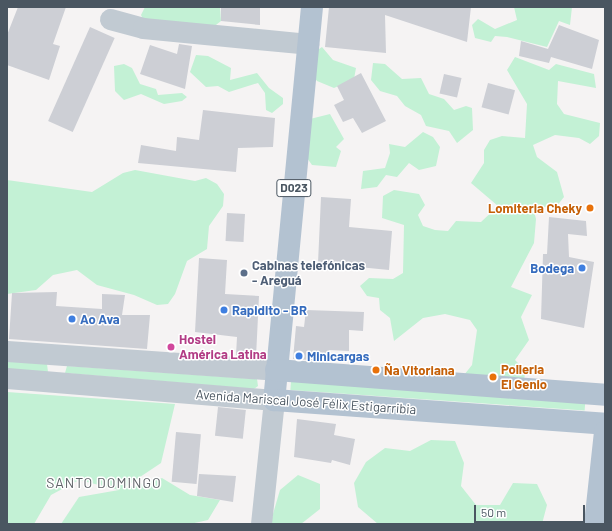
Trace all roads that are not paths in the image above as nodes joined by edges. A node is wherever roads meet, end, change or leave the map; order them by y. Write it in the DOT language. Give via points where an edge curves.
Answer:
graph roads {
  1 [pos="312,7"];
  2 [pos="110,19"];
  3 [pos="308,44"];
  4 [pos="7,351"];
  5 [pos="57,356"];
  6 [pos="276,370"];
  7 [pos="7,378"];
  8 [pos="54,383"];
  9 [pos="605,395"];
  10 [pos="274,400"];
  11 [pos="605,424"];
  12 [pos="605,432"];
  13 [pos="262,524"];
  14 [pos="595,524"];
  1 -- 3 [label="main road, D023"];
  2 -- 3 [label="street" via="143,28"];
  3 -- 6 [label="main road, D023"];
  4 -- 5 [label="street"];
  5 -- 6 [label="street"];
  5 -- 8 [label="street"];
  6 -- 9 [label="main road"];
  6 -- 10 [label="main road, D023"];
  7 -- 8 [label="street, Avenida Mariscal José Félix Estigarribia"];
  8 -- 10 [label="street, Avenida Mariscal José Félix Estigarribia"];
  10 -- 11 [label="main road, Avenida Mariscal José Félix Estigarribia"];
  10 -- 13 [label="street"];
  12 -- 14 [label="main road"];
}
